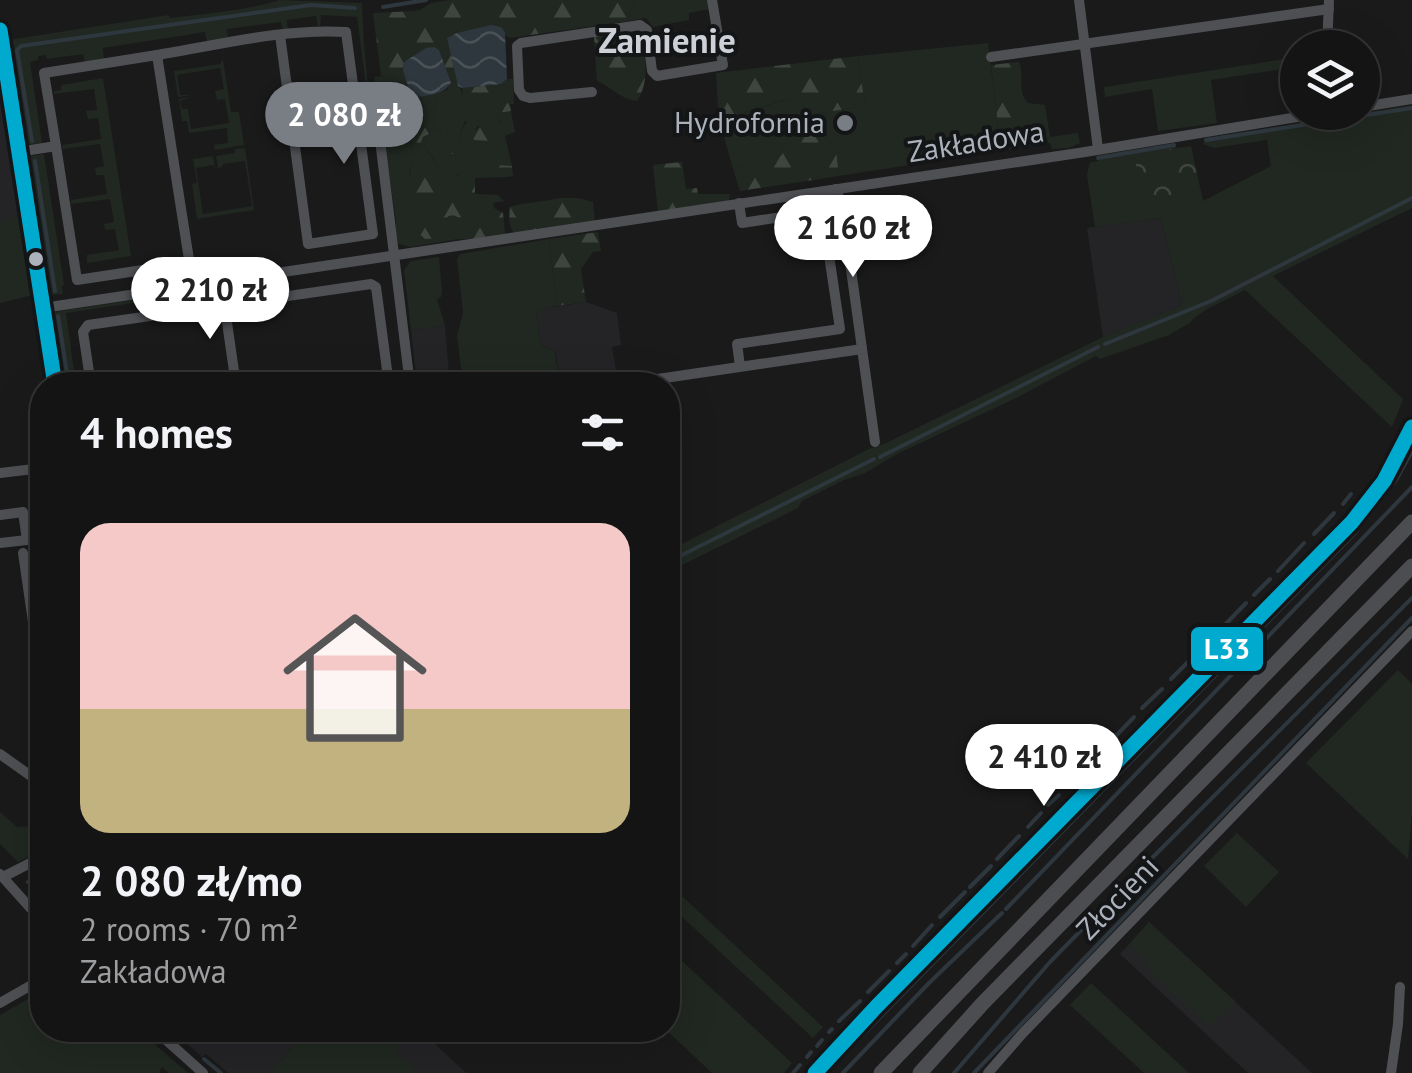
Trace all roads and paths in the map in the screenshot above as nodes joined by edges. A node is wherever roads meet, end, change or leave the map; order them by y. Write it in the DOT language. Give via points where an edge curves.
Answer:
graph roads {
  1 [pos="712,0"];
  2 [pos="1079,0"];
  3 [pos="1329,4"];
  4 [pos="0,30"];
  5 [pos="1328,30"];
  6 [pos="280,35"];
  7 [pos="1085,44"];
  8 [pos="157,55"];
  9 [pos="991,58"];
  10 [pos="592,92"];
  11 [pos="1412,100"];
  12 [pos="1380,104"];
  13 [pos="1280,120"];
  14 [pos="370,133"];
  15 [pos="56,146"];
  16 [pos="1098,150"];
  17 [pos="18,152"];
  18 [pos="836,189"];
  19 [pos="739,203"];
  20 [pos="308,244"];
  21 [pos="394,256"];
  22 [pos="189,263"];
  23 [pos="311,268"];
  24 [pos="122,274"];
  25 [pos="221,281"];
  26 [pos="192,285"];
  27 [pos="126,296"];
  28 [pos="225,305"];
  29 [pos="43,308"];
  30 [pos="403,334"];
  31 [pos="802,334"];
  32 [pos="382,336"];
  33 [pos="862,349"];
  34 [pos="806,357"];
  35 [pos="740,366"];
  36 [pos="53,372"];
  37 [pos="89,372"];
  38 [pos="234,372"];
  39 [pos="387,372"];
  40 [pos="408,372"];
  41 [pos="680,375"];
  42 [pos="1410,431"];
  43 [pos="875,442"];
  44 [pos="30,470"];
  45 [pos="0,474"];
  46 [pos="0,516"];
  47 [pos="1412,522"];
  48 [pos="0,544"];
  49 [pos="23,553"];
  50 [pos="1412,566"];
  51 [pos="30,601"];
  52 [pos="1412,631"];
  53 [pos="0,754"];
  54 [pos="30,775"];
  55 [pos="30,863"];
  56 [pos="1,876"];
  57 [pos="30,908"];
  58 [pos="30,986"];
  59 [pos="1400,988"];
  60 [pos="0,1003"];
  61 [pos="168,1042"];
  62 [pos="202,1073"];
  63 [pos="816,1073"];
  64 [pos="881,1073"];
  65 [pos="920,1073"];
  66 [pos="988,1073"];
  67 [pos="1391,1073"];
  1 -- 10 [label="street" via="723,65 657,76 647,30 640,25 517,46 523,96"];
  2 -- 7 [label="street"];
  3 -- 5 [label="street"];
  3 -- 7 [label="street"];
  4 -- 17 [label="street"];
  6 -- 8 [label="street"];
  6 -- 14 [label="street" via="346,32"];
  6 -- 20 [label="street"];
  7 -- 9 [label="street"];
  7 -- 16 [label="street"];
  8 -- 15 [label="street" via="44,67"];
  8 -- 22 [label="street"];
  11 -- 12 [label="street"];
  13 -- 16 [label="street, Zakładowa"];
  14 -- 20 [label="street" via="373,234"];
  14 -- 21 [label="street"];
  15 -- 17 [label="street"];
  15 -- 24 [label="street" via="77,280"];
  16 -- 18 [label="street, Zakładowa"];
  17 -- 29 [label="street"];
  18 -- 19 [label="street, Zakładowa"];
  18 -- 33 [label="street"];
  19 -- 21 [label="street, Zakładowa"];
  19 -- 31 [label="street" via="742,223 823,215 840,329"];
  20 -- 23 [label="street"];
  21 -- 23 [label="street, Zakładowa"];
  21 -- 30 [label="street"];
  22 -- 24 [label="street"];
  22 -- 26 [label="street"];
  23 -- 25 [label="street, Zakładowa"];
  24 -- 27 [label="street"];
  25 -- 26 [label="street, Zakładowa"];
  25 -- 28 [label="street"];
  26 -- 27 [label="street, Zakładowa"];
  27 -- 29 [label="street, Zakładowa"];
  28 -- 32 [label="street" via="371,284"];
  28 -- 37 [label="street" via="88,325 83,332"];
  28 -- 38 [label="street"];
  29 -- 36 [label="street"];
  30 -- 32 [label="street"];
  30 -- 40 [label="street"];
  31 -- 34 [label="street"];
  31 -- 35 [label="street" via="738,344"];
  32 -- 39 [label="street"];
  33 -- 34 [label="street"];
  33 -- 43 [label="street"];
  34 -- 35 [label="street"];
  35 -- 41 [label="street"];
  42 -- 63 [label="street" via="1352,522"];
  44 -- 45 [label="street"];
  46 -- 48 [label="street" via="22,512 30,540"];
  47 -- 64 [label="highway"];
  49 -- 51 [label="street"];
  50 -- 65 [label="highway"];
  52 -- 66 [label="street, Złocieni"];
  53 -- 54 [label="street"];
  55 -- 56 [label="street"];
  56 -- 57 [label="street"];
  58 -- 60 [label="street"];
  59 -- 67 [label="street"];
  61 -- 62 [label="street"];
}
